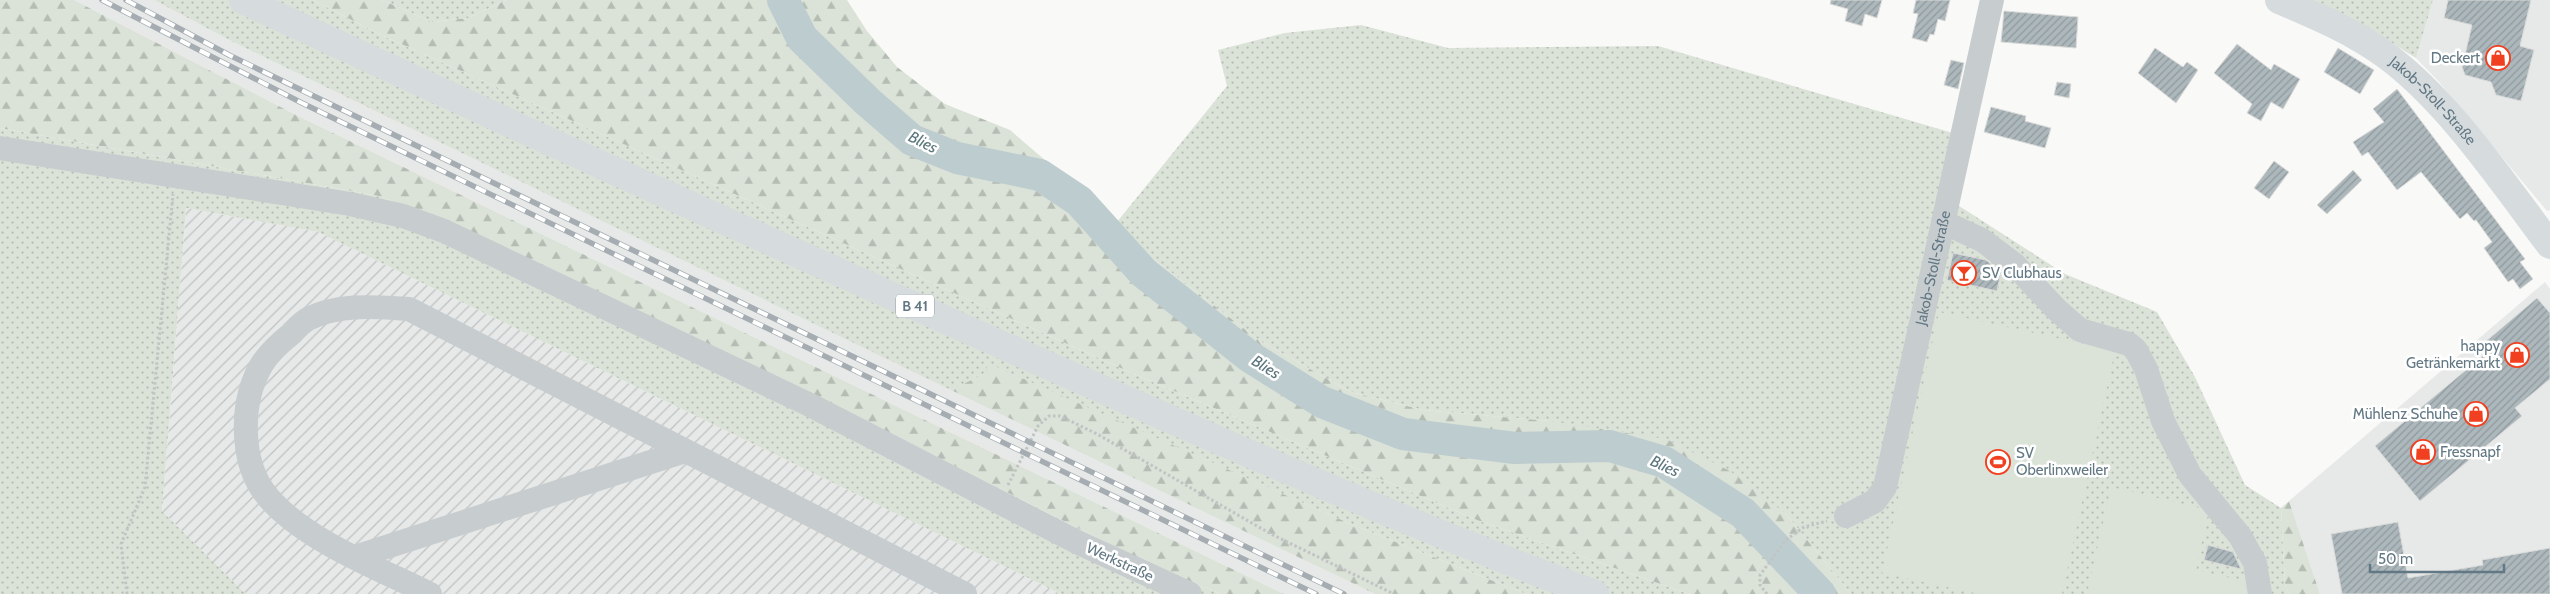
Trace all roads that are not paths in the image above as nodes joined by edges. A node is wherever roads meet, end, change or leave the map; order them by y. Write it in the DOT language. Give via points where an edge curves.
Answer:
graph roads {
  1 [pos="243,0"];
  2 [pos="1992,0"];
  3 [pos="2279,0"];
  4 [pos="0,148"];
  5 [pos="1943,222"];
  6 [pos="2550,245"];
  7 [pos="685,451"];
  8 [pos="1846,516"];
  9 [pos="355,557"];
  10 [pos="430,594"];
  11 [pos="965,594"];
  12 [pos="1190,594"];
  13 [pos="1595,594"];
  14 [pos="2260,594"];
  1 -- 13 [label="main road, B 41" via="454,99 1165,417 1354,500"];
  2 -- 5 [label="street, Jakob-Stoll-Straße"];
  3 -- 6 [label="main road, Jakob-Stoll-Straße" via="2345,31 2384,54 2412,77 2436,100"];
  4 -- 12 [label="street, Werkstraße" via="350,204 403,216 444,231 808,404 1077,542"];
  5 -- 8 [label="street, Jakob-Stoll-Straße" via="1885,487 1875,501"];
  5 -- 14 [label="street" via="1982,240 2014,264 2080,330 2129,344 2136,350 2146,369 2163,421 2190,475 2240,536 2255,563"];
  7 -- 9 [label="street"];
  7 -- 9 [label="street" via="409,309 340,309 307,319 262,363 249,393 245,423 250,463 267,496 292,520"];
  7 -- 11 [label="street"];
  9 -- 10 [label="street"];
}
